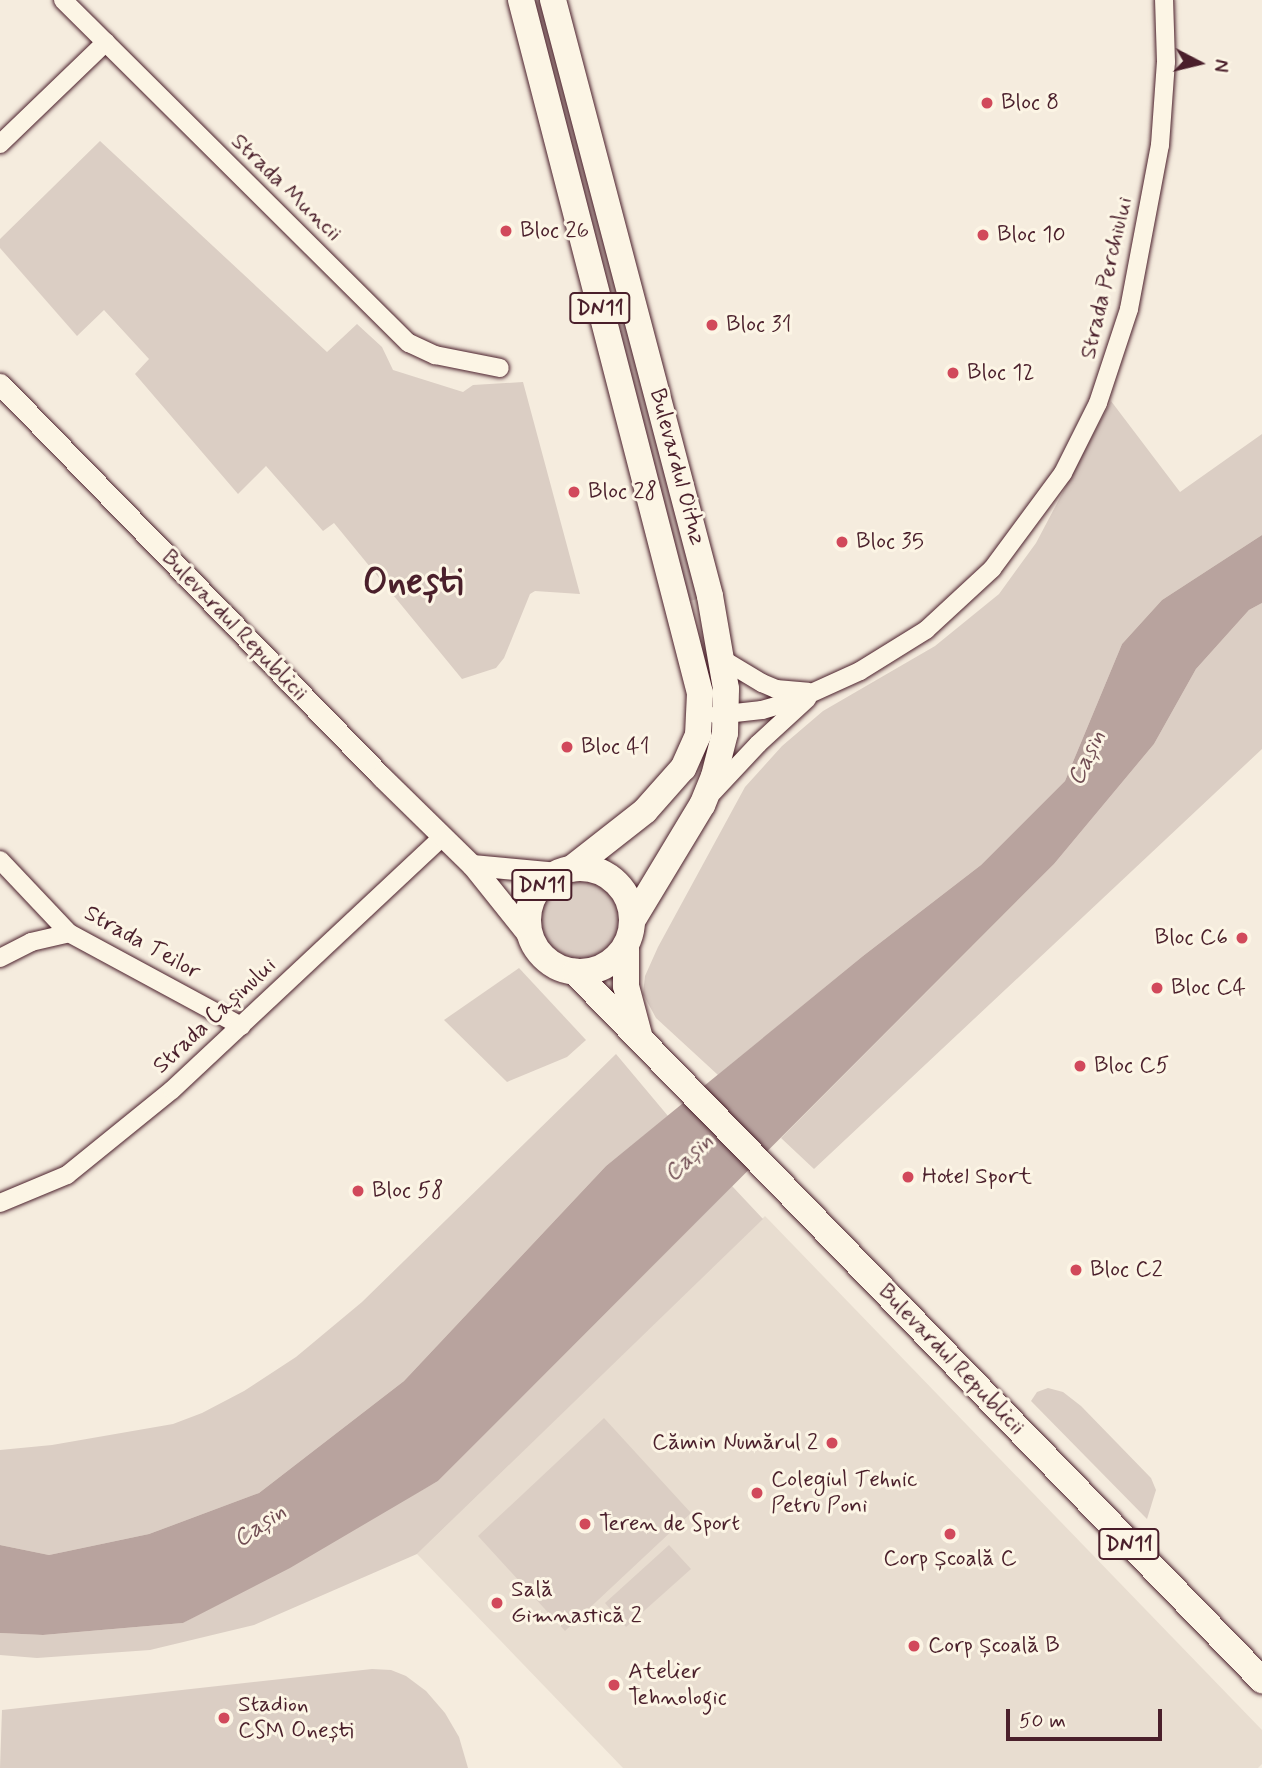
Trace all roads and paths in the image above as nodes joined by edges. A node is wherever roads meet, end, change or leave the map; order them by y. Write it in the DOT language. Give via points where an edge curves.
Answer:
graph roads {
  1 [pos="63,0"];
  2 [pos="521,0"];
  3 [pos="553,0"];
  4 [pos="1164,0"];
  5 [pos="106,43"];
  6 [pos="0,144"];
  7 [pos="608,206"];
  8 [pos="576,215"];
  9 [pos="500,368"];
  10 [pos="0,384"];
  11 [pos="714,609"];
  12 [pos="681,615"];
  13 [pos="722,659"];
  14 [pos="815,691"];
  15 [pos="700,715"];
  16 [pos="727,715"];
  17 [pos="702,805"];
  18 [pos="442,837"];
  19 [pos="0,860"];
  20 [pos="472,865"];
  21 [pos="564,871"];
  22 [pos="69,933"];
  23 [pos="629,933"];
  24 [pos="532,940"];
  25 [pos="0,958"];
  26 [pos="575,972"];
  27 [pos="241,1026"];
  28 [pos="641,1040"];
  29 [pos="0,1203"];
  30 [pos="1262,1679"];
  1 -- 5 [label="street, Strada Muncii"];
  2 -- 8 [label="main road, Bulevardul Oituz / DN11"];
  3 -- 7 [label="main road, Bulevardul Oituz / DN11"];
  4 -- 14 [label="street, Strada Perchiului" via="1164,102 1154,190 1121,341 1081,439 1041,506 972,591 902,647"];
  5 -- 6 [label="street"];
  5 -- 9 [label="street, Strada Muncii" via="410,343 435,355"];
  7 -- 8 [label="street"];
  7 -- 11 [label="main road, Bulevardul Oituz / DN11"];
  8 -- 12 [label="main road, Bulevardul Oituz / DN11"];
  10 -- 18 [label="street, Bulevardul Republicii"];
  11 -- 12 [label="main road" via="699,621"];
  11 -- 13 [label="main road, Bulevardul Oituz / DN11"];
  12 -- 15 [label="main road, Bulevardul Oituz / DN11" via="695,668"];
  13 -- 14 [label="street, Strada Perchiului" via="776,689"];
  13 -- 16 [label="main road, Bulevardul Oituz / DN11"];
  14 -- 16 [label="street, Strada Perchiului" via="772,708"];
  14 -- 17 [label="street, Strada Perchiului"];
  15 -- 16 [label="street, Strada Perchiului"];
  15 -- 21 [label="main road, Bulevardul Oituz / DN11" via="695,746 667,788 624,829"];
  16 -- 17 [label="main road, Bulevardul Oituz / DN11" via="719,762"];
  17 -- 23 [label="main road, Bulevardul Oituz / DN11"];
  18 -- 20 [label="street, Bulevardul Republicii"];
  18 -- 27 [label="street, Strada Cașinului"];
  19 -- 22 [label="street, Strada Teilor"];
  20 -- 21 [label="street"];
  20 -- 24 [label="street, Bulevardul Republicii"];
  21 -- 23 [label="main road, DN11" via="584,868 609,876 626,896"];
  21 -- 24 [label="main road, DN11" via="538,889 532,901 528,927"];
  22 -- 25 [label="street" via="31,942"];
  22 -- 27 [label="street, Strada Teilor"];
  23 -- 26 [label="main road, DN11" via="618,955 599,969"];
  23 -- 28 [label="main road, Bulevardul Republicii / DN11" via="626,986"];
  24 -- 26 [label="main road, DN11" via="549,962"];
  26 -- 28 [label="main road, Bulevardul Republicii / DN11"];
  27 -- 29 [label="street, Strada Cașinului" via="80,1165 50,1184"];
  28 -- 30 [label="main road, Bulevardul Republicii / DN11"];
}
